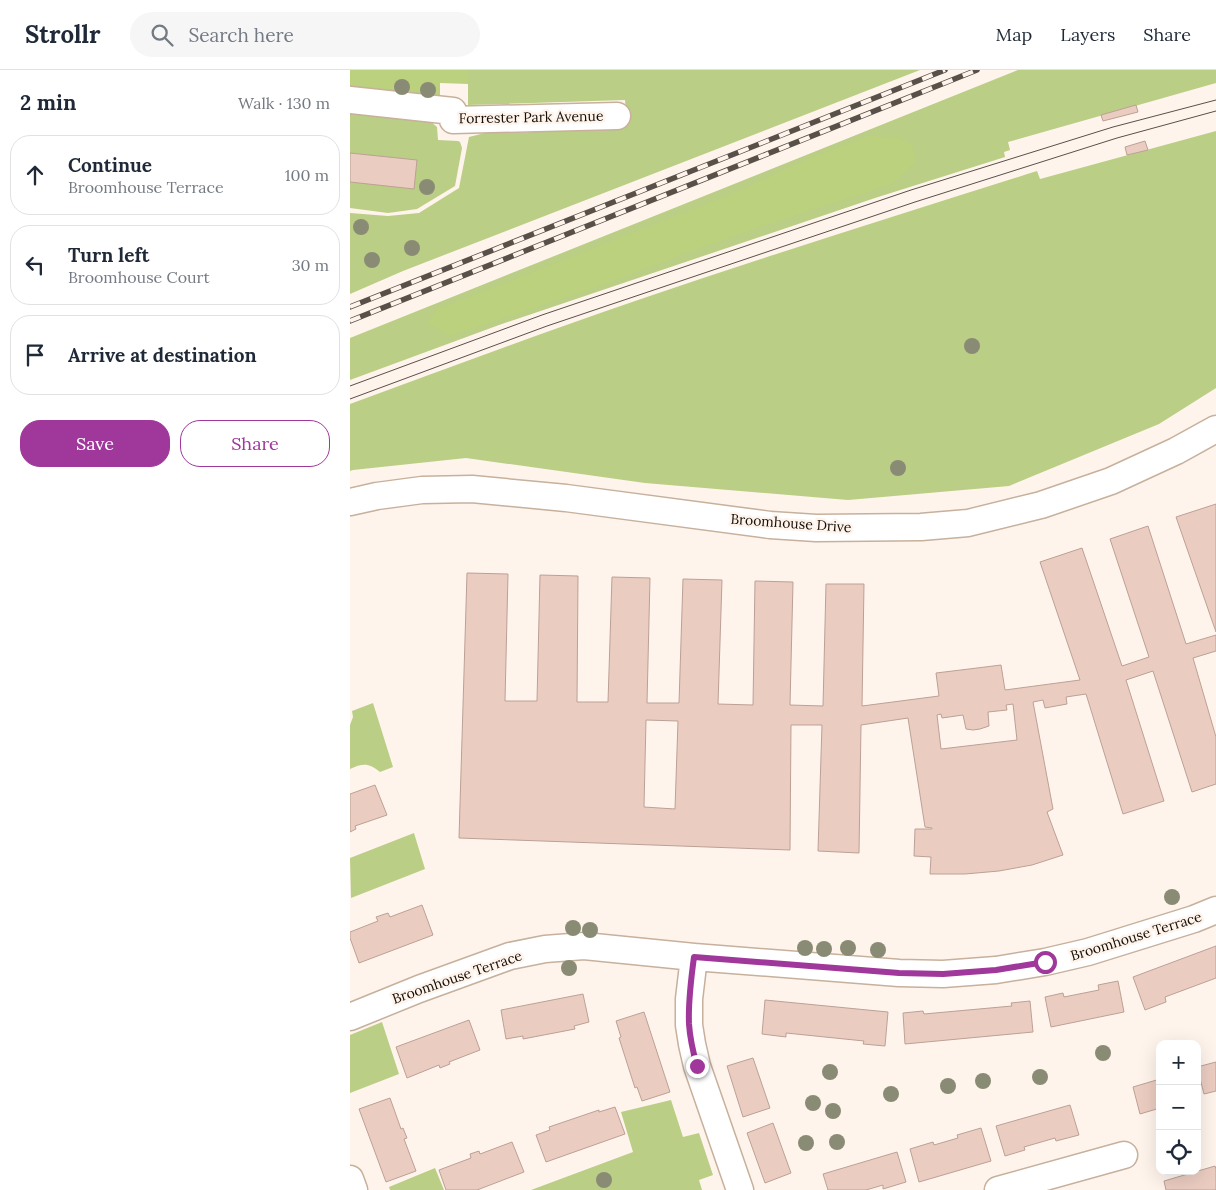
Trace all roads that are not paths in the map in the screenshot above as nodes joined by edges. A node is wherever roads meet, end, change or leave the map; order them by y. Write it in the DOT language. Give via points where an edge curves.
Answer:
graph roads {
  1 [pos="350,100"];
  2 [pos="617,116"];
  3 [pos="1216,429"];
  4 [pos="350,502"];
  5 [pos="1216,910"];
  6 [pos="694,957"];
  7 [pos="350,1017"];
  8 [pos="1124,1155"];
  9 [pos="350,1179"];
  10 [pos="354,1190"];
  11 [pos="740,1190"];
  12 [pos="998,1190"];
  1 -- 2 [label="street, Forrester Park Avenue" via="453,110"];
  3 -- 4 [label="street, Broomhouse Drive" via="1111,481 1042,505 968,523 921,527 770,525 472,489 422,490"];
  5 -- 6 [label="street, Broomhouse Terrace" via="1088,952 996,970 899,973"];
  6 -- 7 [label="street, Broomhouse Terrace" via="584,946 545,949 510,956 419,988"];
  6 -- 11 [label="street" via="689,999 692,1044"];
  8 -- 12 [label="street"];
  9 -- 10 [label="street"];
}
